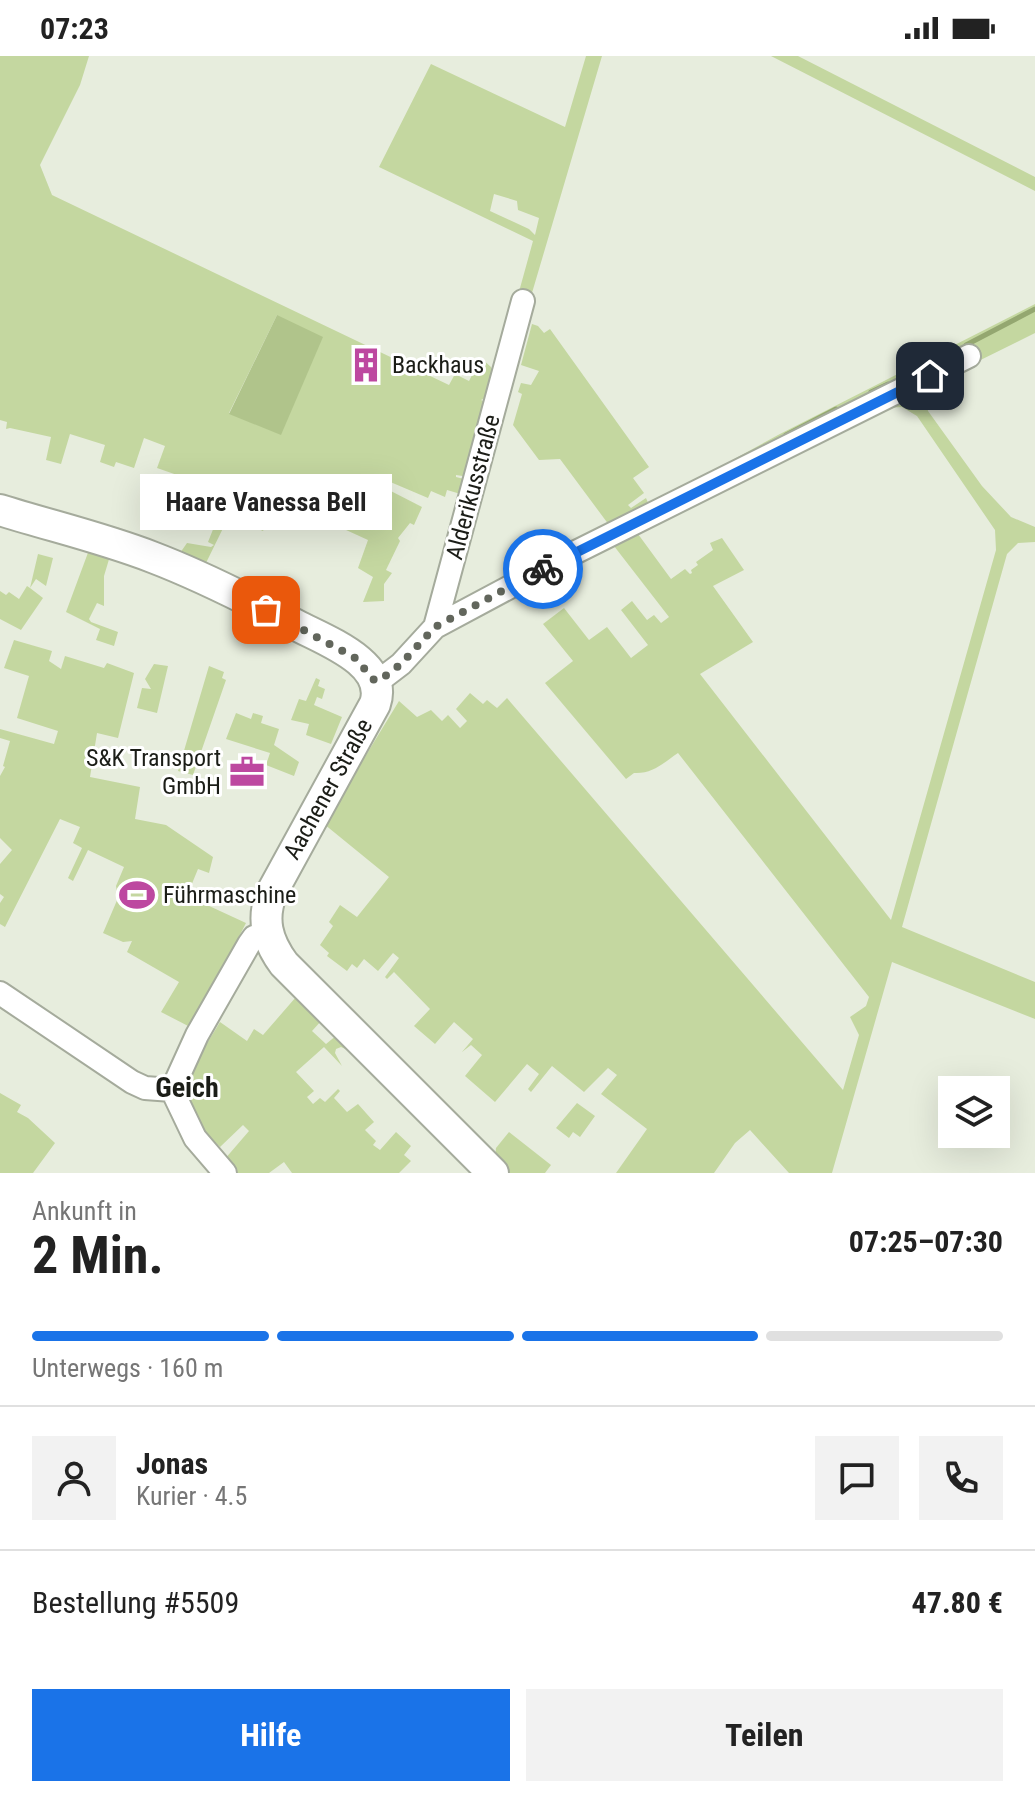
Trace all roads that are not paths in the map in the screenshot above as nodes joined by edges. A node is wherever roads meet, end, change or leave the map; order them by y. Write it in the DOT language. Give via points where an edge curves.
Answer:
graph roads {
  1 [pos="523,301"];
  2 [pos="969,356"];
  3 [pos="0,510"];
  4 [pos="435,627"];
  5 [pos="375,681"];
  6 [pos="267,932"];
  7 [pos="3,1002"];
  8 [pos="172,1090"];
  9 [pos="225,1173"];
  10 [pos="493,1173"];
  1 -- 4 [label="street, Alderikusstraße"];
  2 -- 4 [label="street"];
  3 -- 5 [label="street" via="135,551 208,580 354,657"];
  4 -- 5 [label="street" via="401,664"];
  5 -- 6 [label="street, Aachener Straße" via="375,704 272,892"];
  6 -- 8 [label="street" via="252,940"];
  6 -- 10 [label="street" via="284,964"];
  7 -- 8 [label="street" via="132,1082"];
  8 -- 9 [label="street" via="195,1138"];
}
